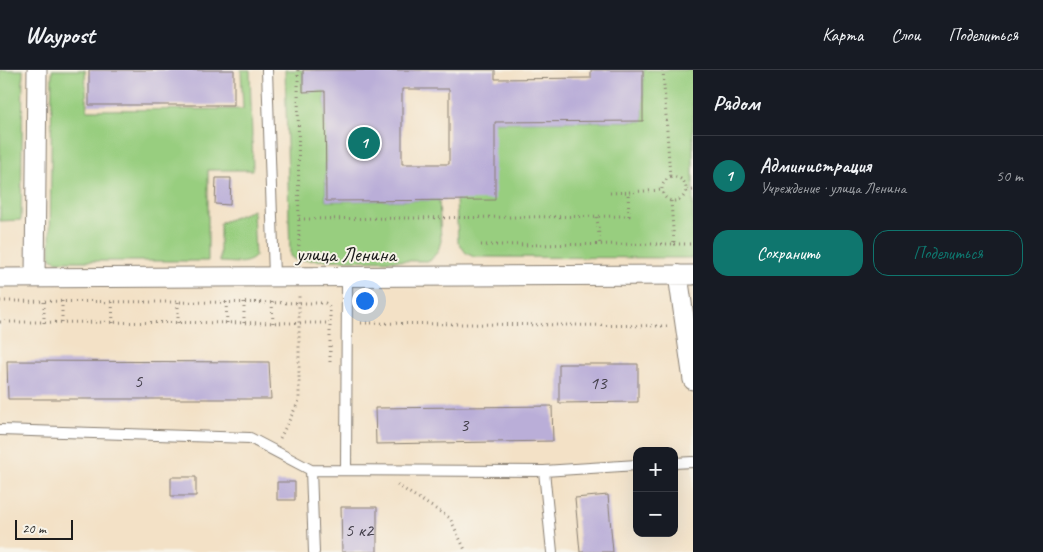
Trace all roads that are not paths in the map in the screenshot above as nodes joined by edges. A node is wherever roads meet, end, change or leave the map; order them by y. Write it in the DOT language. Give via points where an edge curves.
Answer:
graph roads {
  1 [pos="37,70"];
  2 [pos="267,70"];
  3 [pos="685,275"];
  4 [pos="274,276"];
  5 [pos="347,276"];
  6 [pos="0,278"];
  7 [pos="35,278"];
  8 [pos="693,380"];
  9 [pos="0,430"];
  10 [pos="693,462"];
  11 [pos="678,463"];
  12 [pos="633,465"];
  13 [pos="311,470"];
  14 [pos="346,470"];
  15 [pos="544,471"];
  16 [pos="314,552"];
  17 [pos="552,552"];
  1 -- 7 [label="street"];
  2 -- 4 [label="lane"];
  3 -- 5 [label="street, улица Ленина"];
  3 -- 8 [label="street"];
  4 -- 5 [label="street, улица Ленина"];
  4 -- 7 [label="street, улица Ленина"];
  5 -- 14 [label="lane"];
  6 -- 7 [label="street, улица Ленина"];
  9 -- 13 [label="lane" via="250,438"];
  10 -- 11 [label="lane"];
  12 -- 15 [label="lane"];
  13 -- 14 [label="lane"];
  13 -- 16 [label="lane"];
  14 -- 15 [label="lane"];
  15 -- 17 [label="lane"];
}
